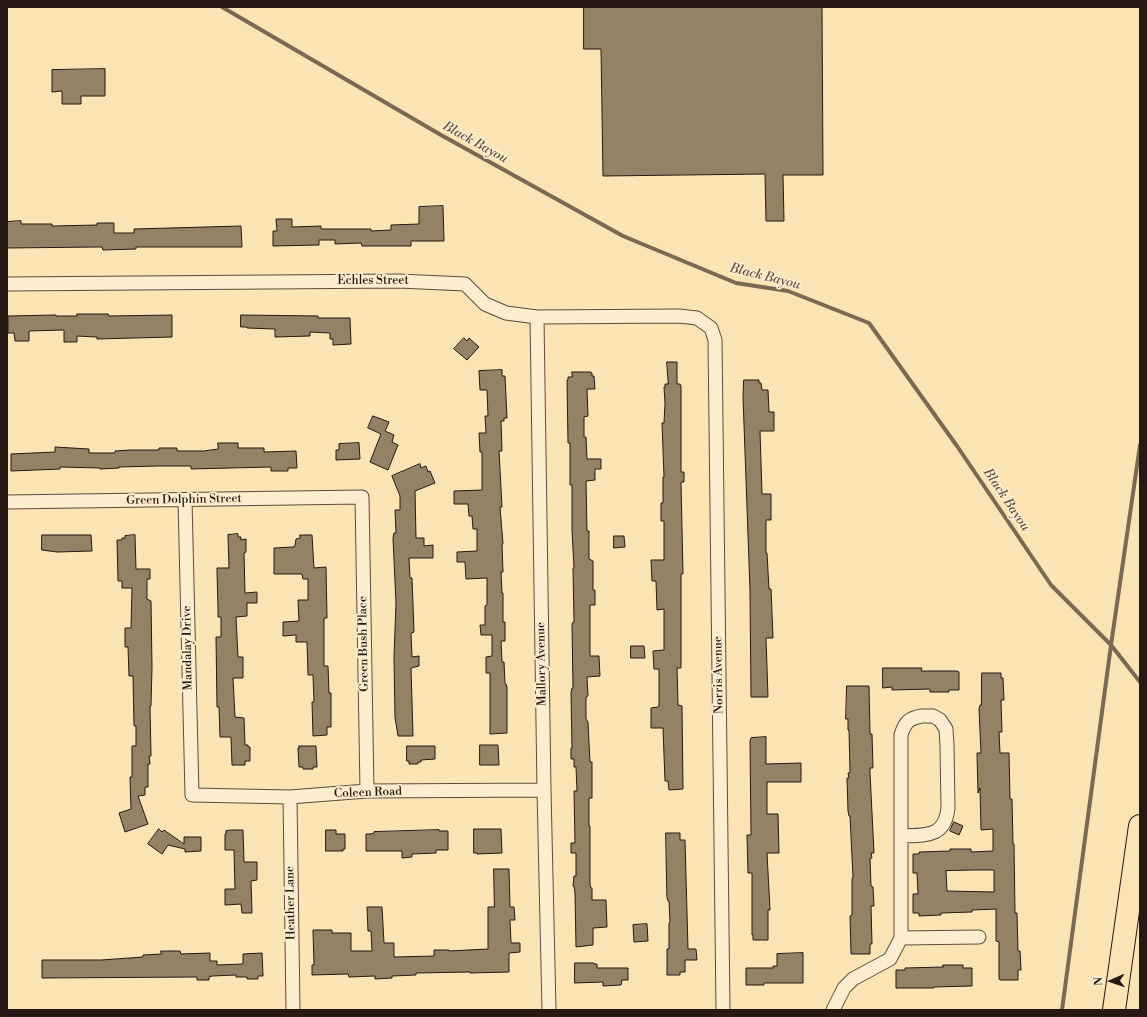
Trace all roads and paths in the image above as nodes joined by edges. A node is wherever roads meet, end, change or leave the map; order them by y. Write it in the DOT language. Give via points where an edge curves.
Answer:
graph roads {
  1 [pos="7,284"];
  2 [pos="537,318"];
  3 [pos="715,340"];
  4 [pos="362,497"];
  5 [pos="185,500"];
  6 [pos="7,502"];
  7 [pos="544,790"];
  8 [pos="367,791"];
  9 [pos="192,795"];
  10 [pos="290,797"];
  11 [pos="1140,826"];
  12 [pos="901,836"];
  13 [pos="979,937"];
  14 [pos="902,938"];
  15 [pos="293,1010"];
  16 [pos="549,1010"];
  17 [pos="724,1010"];
  18 [pos="833,1010"];
  19 [pos="1114,1010"];
  1 -- 2 [label="street, Echles Street" via="391,281 465,284 485,304 506,313"];
  2 -- 3 [label="street, Echles Street" via="698,318 711,328"];
  2 -- 7 [label="street, Mallory Avenue"];
  3 -- 17 [label="street, Norris Avenue"];
  4 -- 5 [label="street, Green Dolphin Street"];
  4 -- 8 [label="street, Green Bush Place"];
  5 -- 6 [label="street, Green Dolphin Street"];
  5 -- 9 [label="street, Mandalay Drive"];
  7 -- 8 [label="street, Coleen Road"];
  7 -- 16 [label="street, Mallory Avenue"];
  8 -- 10 [label="street, Coleen Road"];
  9 -- 10 [label="street, Coleen Road"];
  10 -- 15 [label="street, Heather Lane"];
  11 -- 19 [label="highway"];
  12 -- 12 [label="street" via="935,832 940,829 947,817 946,728 933,716 912,718 903,728 901,735"];
  12 -- 14 [label="street"];
  13 -- 14 [label="street"];
  14 -- 18 [label="street" via="890,959 853,979 844,988"];
}
